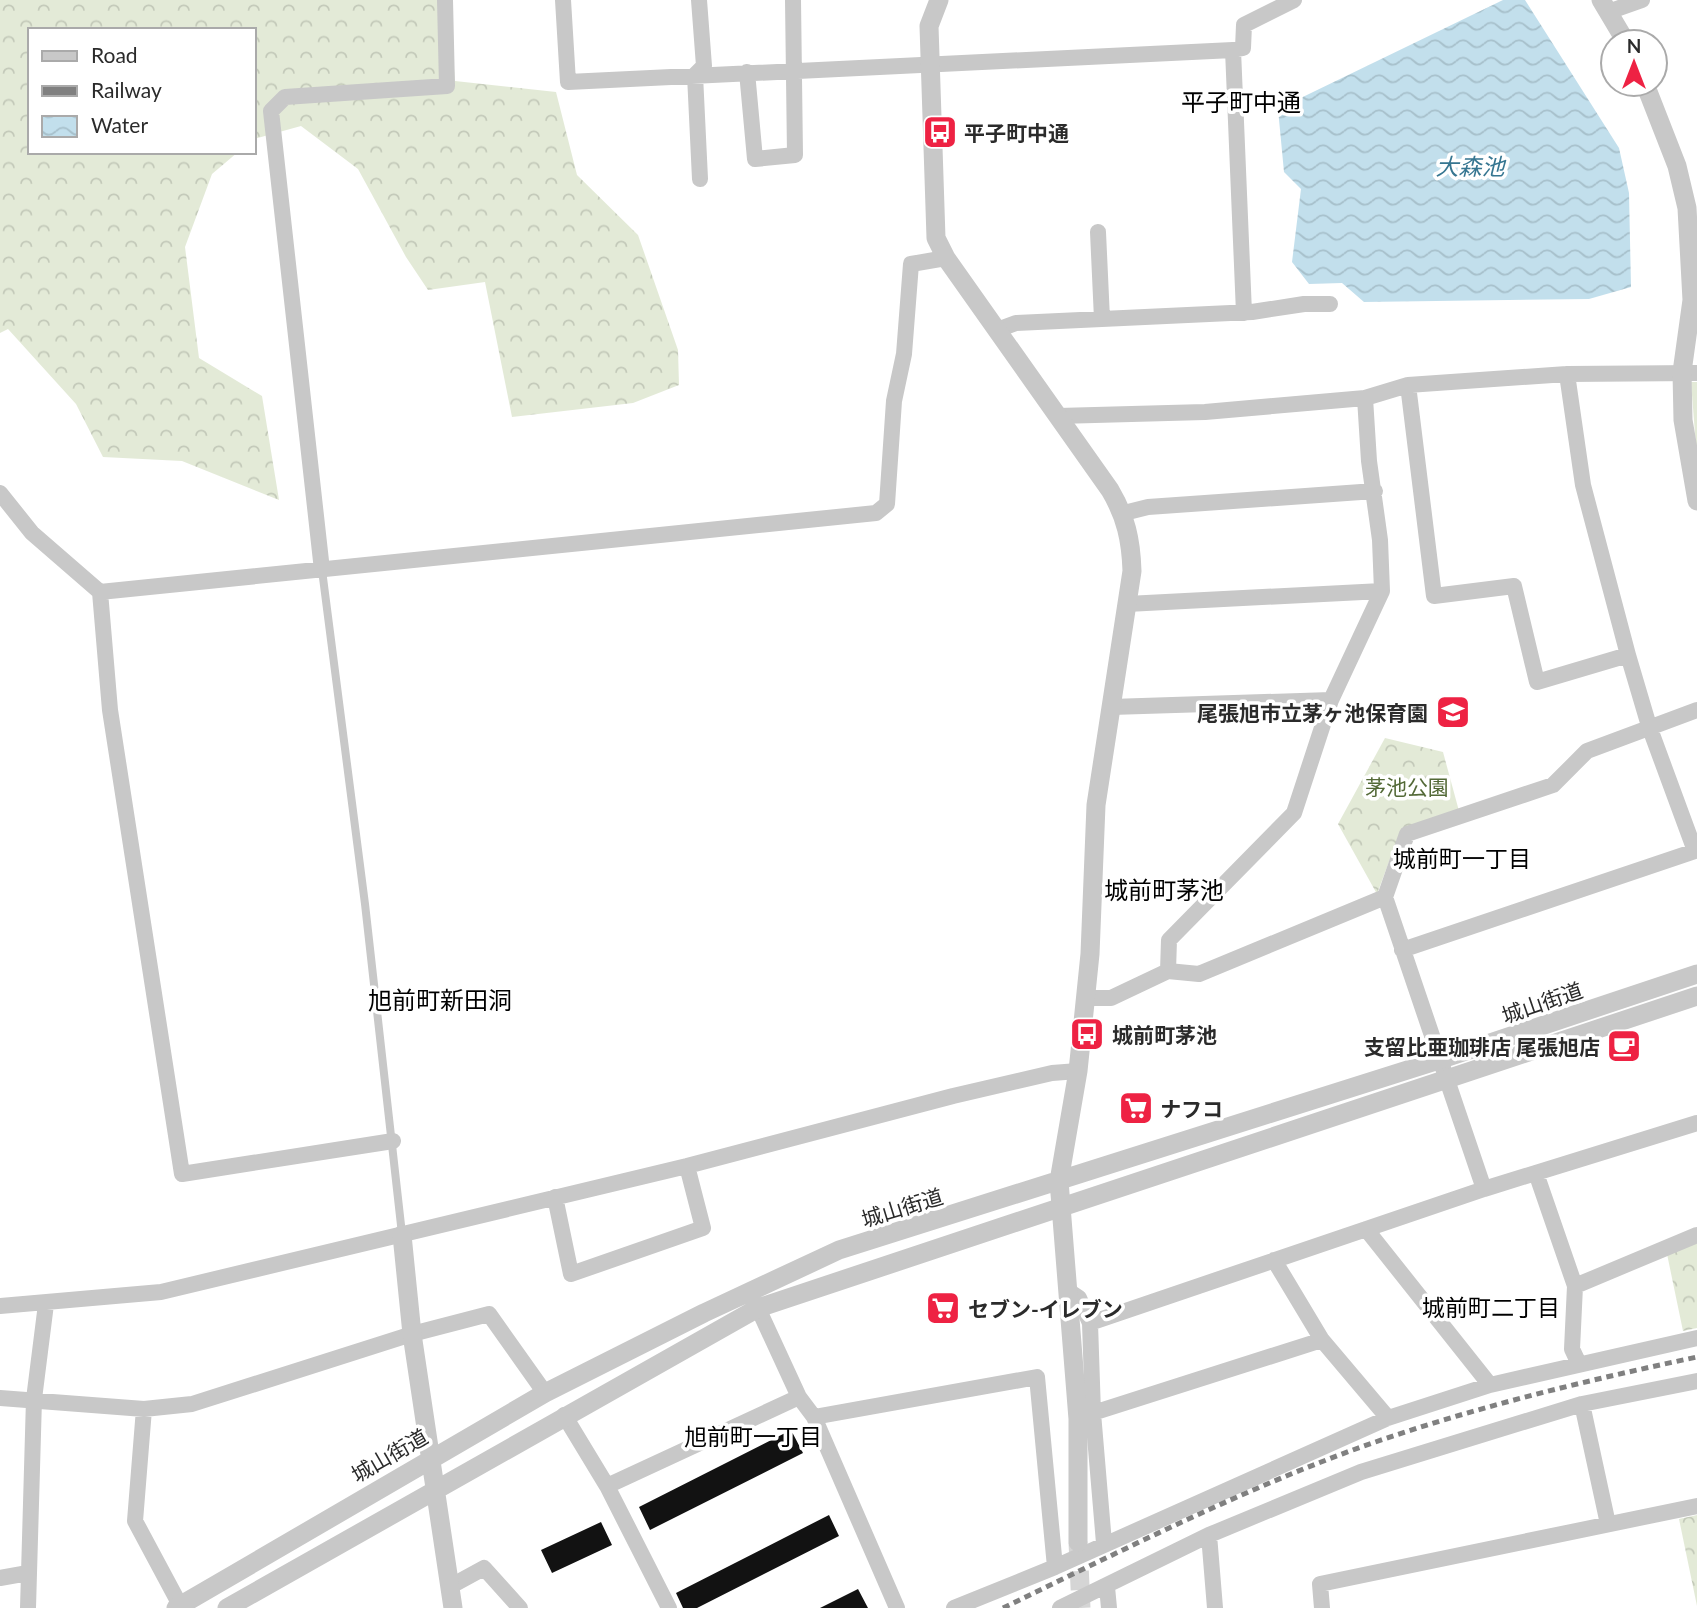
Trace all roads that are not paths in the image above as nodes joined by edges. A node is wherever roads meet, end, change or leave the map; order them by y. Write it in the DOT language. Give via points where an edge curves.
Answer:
graph roads {
  1 [pos="445,0"];
  2 [pos="564,0"];
  3 [pos="699,0"];
  4 [pos="793,0"];
  5 [pos="939,0"];
  6 [pos="1294,0"];
  7 [pos="1642,0"];
  8 [pos="1604,6"];
  9 [pos="1617,28"];
  10 [pos="1233,50"];
  11 [pos="930,63"];
  12 [pos="795,70"];
  13 [pos="747,72"];
  14 [pos="695,75"];
  15 [pos="1650,98"];
  16 [pos="700,179"];
  17 [pos="1098,232"];
  18 [pos="946,258"];
  19 [pos="1330,304"];
  20 [pos="1244,313"];
  21 [pos="1102,319"];
  22 [pos="997,330"];
  23 [pos="1689,372"];
  24 [pos="1567,374"];
  25 [pos="1408,385"];
  26 [pos="1365,398"];
  27 [pos="1058,416"];
  28 [pos="1375,491"];
  29 [pos="0,493"];
  30 [pos="1697,502"];
  31 [pos="1124,513"];
  32 [pos="322,570"];
  33 [pos="1382,591"];
  34 [pos="100,592"];
  35 [pos="1127,604"];
  36 [pos="1628,655"];
  37 [pos="1331,700"];
  38 [pos="1111,707"];
  39 [pos="1697,710"];
  40 [pos="1649,726"];
  41 [pos="1385,897"];
  42 [pos="1402,950"];
  43 [pos="1168,971"];
  44 [pos="1697,974"];
  45 [pos="1697,996"];
  46 [pos="1085,998"];
  47 [pos="1443,1070"];
  48 [pos="1077,1071"];
  49 [pos="1697,1123"];
  50 [pos="393,1141"];
  51 [pos="687,1166"];
  52 [pos="1536,1173"];
  53 [pos="1059,1181"];
  54 [pos="1485,1189"];
  55 [pos="555,1197"];
  56 [pos="1061,1206"];
  57 [pos="1366,1229"];
  58 [pos="402,1235"];
  59 [pos="1697,1235"];
  60 [pos="1274,1260"];
  61 [pos="1575,1286"];
  62 [pos="1070,1292"];
  63 [pos="46,1304"];
  64 [pos="0,1306"];
  65 [pos="758,1308"];
  66 [pos="1090,1323"];
  67 [pos="412,1334"];
  68 [pos="1697,1338"];
  69 [pos="1322,1340"];
  70 [pos="1579,1364"];
  71 [pos="1697,1381"];
  72 [pos="1490,1385"];
  73 [pos="545,1392"];
  74 [pos="799,1397"];
  75 [pos="0,1398"];
  76 [pos="34,1399"];
  77 [pos="1582,1404"];
  78 [pos="144,1409"];
  79 [pos="1093,1413"];
  80 [pos="564,1415"];
  81 [pos="814,1417"];
  82 [pos="1388,1418"];
  83 [pos="431,1456"];
  84 [pos="607,1486"];
  85 [pos="437,1491"];
  86 [pos="1697,1506"];
  87 [pos="1608,1524"];
  88 [pos="1209,1535"];
  89 [pos="1078,1542"];
  90 [pos="1104,1543"];
  91 [pos="1055,1567"];
  92 [pos="28,1573"];
  93 [pos="0,1578"];
  94 [pos="451,1586"];
  95 [pos="1107,1587"];
  96 [pos="178,1607"];
  97 [pos="28,1608"];
  98 [pos="227,1608"];
  99 [pos="453,1608"];
  100 [pos="520,1608"];
  101 [pos="669,1608"];
  102 [pos="897,1608"];
  103 [pos="954,1608"];
  104 [pos="1060,1608"];
  105 [pos="1109,1608"];
  106 [pos="1215,1608"];
  107 [pos="1322,1608"];
  1 -- 32 [label="street" via="447,86 285,97 271,111"];
  2 -- 14 [label="street" via="568,82"];
  3 -- 14 [label="street" via="704,66"];
  4 -- 12 [label="street"];
  5 -- 11 [label="street" via="929,26"];
  6 -- 10 [label="street" via="1244,24 1243,48"];
  7 -- 8 [label="street"];
  8 -- 9 [label="street"];
  10 -- 11 [label="street"];
  10 -- 20 [label="street"];
  11 -- 12 [label="street"];
  11 -- 18 [label="street" via="936,238"];
  12 -- 13 [label="street"];
  12 -- 13 [label="street" via="795,155 755,159"];
  13 -- 14 [label="street"];
  14 -- 16 [label="street"];
  15 -- 23 [label="street" via="1677,166 1687,208 1692,300"];
  17 -- 21 [label="street"];
  18 -- 22 [label="street"];
  18 -- 32 [label="street" via="911,264 887,504 876,513"];
  19 -- 20 [label="street"];
  20 -- 21 [label="street"];
  21 -- 22 [label="street" via="1016,323"];
  22 -- 27 [label="street"];
  23 -- 24 [label="street"];
  23 -- 30 [label="street" via="1683,420"];
  24 -- 25 [label="street"];
  24 -- 36 [label="street" via="1583,485"];
  25 -- 26 [label="street"];
  25 -- 36 [label="street" via="1433,596 1514,586 1537,682"];
  26 -- 27 [label="street" via="1205,412"];
  26 -- 28 [label="street"];
  27 -- 31 [label="street"];
  28 -- 31 [label="street" via="1147,507"];
  28 -- 33 [label="street"];
  29 -- 34 [label="street" via="32,533"];
  31 -- 35 [label="street" via="1132,570"];
  32 -- 34 [label="street"];
  32 -- 50 [label="lane"];
  33 -- 35 [label="street"];
  33 -- 37 [label="street"];
  34 -- 50 [label="street" via="110,710 182,1174"];
  35 -- 38 [label="street"];
  36 -- 40 [label="street"];
  37 -- 38 [label="street"];
  37 -- 43 [label="street" via="1294,813 1169,940"];
  38 -- 46 [label="street" via="1096,805"];
  39 -- 40 [label="street"];
  40 -- 41 [label="street" via="1587,751 1553,785 1407,834"];
  40 -- 42 [label="street" via="1695,851"];
  41 -- 42 [label="street"];
  41 -- 43 [label="street" via="1199,974"];
  42 -- 47 [label="street"];
  43 -- 46 [label="street" via="1111,998"];
  44 -- 47 [label="street, 城山街道"];
  45 -- 47 [label="street, 城山街道"];
  46 -- 48 [label="street"];
  47 -- 53 [label="street, 城山街道"];
  47 -- 54 [label="street"];
  47 -- 56 [label="street, 城山街道"];
  48 -- 51 [label="street" via="953,1096"];
  48 -- 53 [label="street"];
  49 -- 52 [label="street"];
  50 -- 58 [label="lane"];
  51 -- 55 [label="street"];
  51 -- 55 [label="street" via="703,1228 571,1274"];
  52 -- 54 [label="street"];
  52 -- 61 [label="street"];
  53 -- 56 [label="street"];
  53 -- 73 [label="street, 城山街道" via="839,1250"];
  54 -- 57 [label="street"];
  55 -- 58 [label="street"];
  56 -- 62 [label="street"];
  56 -- 65 [label="street, 城山街道"];
  57 -- 60 [label="street"];
  57 -- 72 [label="street"];
  58 -- 63 [label="street" via="161,1292"];
  58 -- 67 [label="street"];
  59 -- 61 [label="street"];
  60 -- 66 [label="street"];
  60 -- 69 [label="street"];
  61 -- 70 [label="street" via="1572,1349"];
  62 -- 66 [label="street" via="1079,1298"];
  62 -- 89 [label="street" via="1078,1419"];
  63 -- 64 [label="street"];
  63 -- 76 [label="street"];
  65 -- 74 [label="street"];
  65 -- 80 [label="street, 城山街道"];
  66 -- 79 [label="street"];
  67 -- 73 [label="street" via="489,1314"];
  67 -- 78 [label="street" via="224,1396"];
  67 -- 83 [label="street"];
  68 -- 70 [label="street"];
  69 -- 79 [label="street"];
  69 -- 82 [label="street"];
  70 -- 72 [label="street"];
  71 -- 77 [label="street"];
  72 -- 82 [label="street"];
  73 -- 83 [label="street, 城山街道"];
  74 -- 81 [label="street"];
  74 -- 84 [label="street"];
  75 -- 76 [label="street"];
  76 -- 78 [label="street"];
  76 -- 92 [label="street"];
  77 -- 87 [label="street"];
  77 -- 88 [label="street" via="1361,1472"];
  78 -- 96 [label="street" via="135,1521"];
  79 -- 90 [label="street"];
  80 -- 84 [label="street"];
  80 -- 85 [label="street, 城山街道"];
  81 -- 91 [label="street" via="1037,1377"];
  81 -- 102 [label="street"];
  82 -- 90 [label="street"];
  83 -- 85 [label="street"];
  83 -- 96 [label="street, 城山街道"];
  84 -- 101 [label="street"];
  85 -- 94 [label="street"];
  85 -- 98 [label="street, 城山街道"];
  86 -- 87 [label="street"];
  87 -- 107 [label="street" via="1320,1584"];
  88 -- 95 [label="street"];
  88 -- 106 [label="street"];
  90 -- 91 [label="street"];
  91 -- 103 [label="street"];
  92 -- 93 [label="street"];
  92 -- 97 [label="street"];
  94 -- 99 [label="street"];
  94 -- 100 [label="street" via="484,1568"];
  95 -- 104 [label="street"];
  95 -- 105 [label="street"];
}
